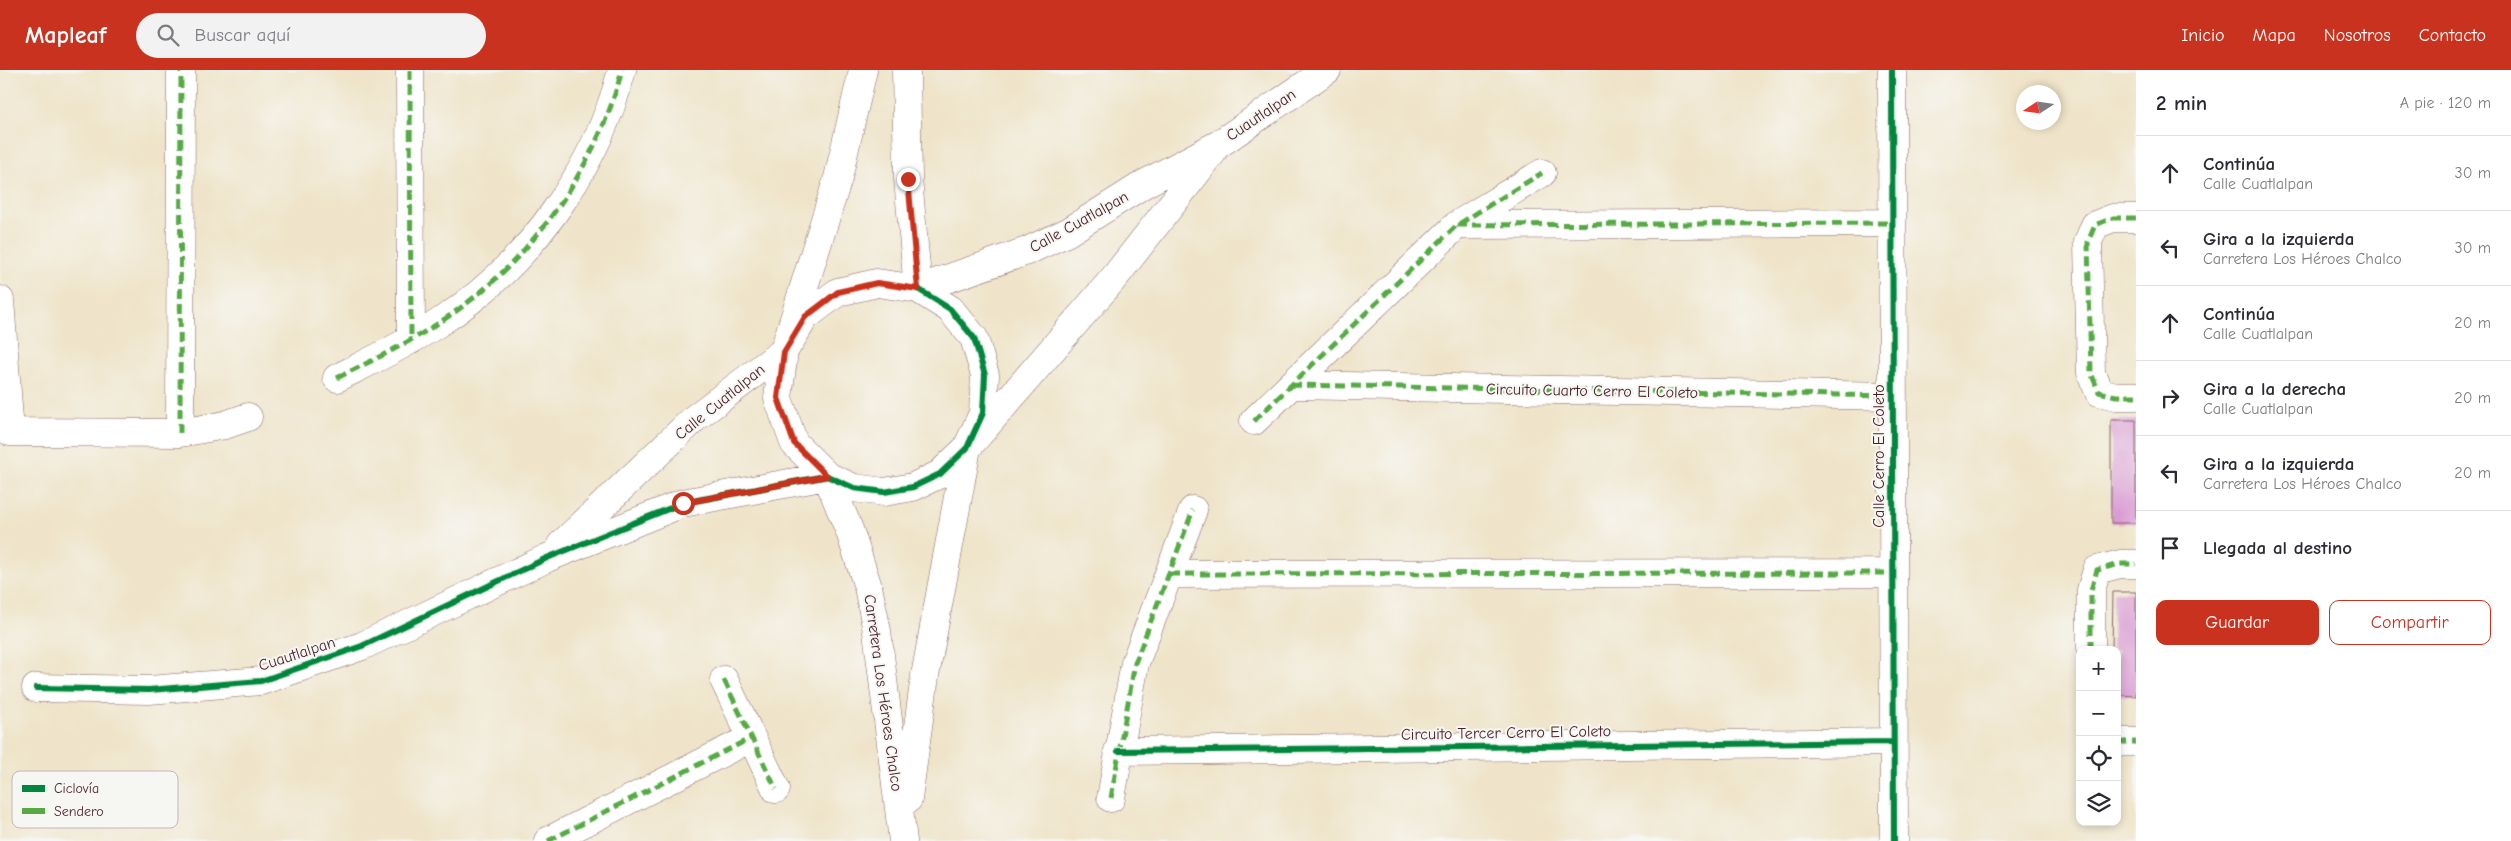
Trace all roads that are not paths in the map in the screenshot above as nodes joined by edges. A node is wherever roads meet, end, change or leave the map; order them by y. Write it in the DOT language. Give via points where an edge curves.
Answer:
graph roads {
  1 [pos="181,70"];
  2 [pos="410,70"];
  3 [pos="622,70"];
  4 [pos="863,70"];
  5 [pos="906,70"];
  6 [pos="1327,70"];
  7 [pos="1892,70"];
  8 [pos="1219,144"];
  9 [pos="1542,173"];
  10 [pos="2136,218"];
  11 [pos="1892,223"];
  12 [pos="1457,225"];
  13 [pos="918,289"];
  14 [pos="0,300"];
  15 [pos="411,340"];
  16 [pos="784,352"];
  17 [pos="337,378"];
  18 [pos="1291,385"];
  19 [pos="1893,396"];
  20 [pos="2136,396"];
  21 [pos="248,417"];
  22 [pos="1254,421"];
  23 [pos="180,433"];
  24 [pos="967,448"];
  25 [pos="827,476"];
  26 [pos="1193,510"];
  27 [pos="547,558"];
  28 [pos="2136,564"];
  29 [pos="1894,572"];
  30 [pos="1170,574"];
  31 [pos="2090,646"];
  32 [pos="724,680"];
  33 [pos="36,688"];
  34 [pos="752,738"];
  35 [pos="1894,742"];
  36 [pos="2121,742"];
  37 [pos="2136,742"];
  38 [pos="1118,751"];
  39 [pos="776,789"];
  40 [pos="1111,798"];
  41 [pos="548,841"];
  42 [pos="903,841"];
  43 [pos="1894,841"];
  1 -- 23 [label="street"];
  2 -- 15 [label="street"];
  3 -- 15 [label="street" via="600,135 570,189 528,244 486,288 439,324"];
  4 -- 16 [label="street, Carretera Los Héroes Chalco" via="838,178"];
  5 -- 13 [label="street" via="908,179"];
  6 -- 8 [label="street, Cuautlalpan"];
  7 -- 11 [label="street, Calle Cerro El Coleto"];
  8 -- 13 [label="street, Calle Cuatlalpan" via="1044,244"];
  8 -- 24 [label="street" via="1114,278"];
  9 -- 12 [label="street"];
  10 -- 20 [label="street" via="2113,218 2095,225 2088,242 2091,373 2099,392"];
  11 -- 12 [label="street"];
  11 -- 19 [label="street, Calle Cerro El Coleto"];
  12 -- 18 [label="street"];
  13 -- 16 [label="street, Calle Cuatlalpan" via="877,283 838,292 805,317"];
  13 -- 24 [label="street, Carretera Los Héroes Chalco" via="950,309 974,338 985,375 983,413"];
  14 -- 23 [label="street" via="10,432"];
  15 -- 17 [label="street"];
  16 -- 25 [label="street, Carretera Los Héroes Chalco" via="778,398 794,443"];
  16 -- 27 [label="street, Calle Cuatlalpan" via="695,418"];
  18 -- 19 [label="street, Circuito Cuarto Cerro El Coleto"];
  18 -- 22 [label="street"];
  19 -- 29 [label="street, Calle Cerro El Coleto"];
  21 -- 23 [label="street"];
  24 -- 25 [label="street, Carretera Los Héroes Chalco" via="940,474 913,487 884,492 854,488"];
  24 -- 42 [label="street, Carretera Los Héroes Chalco" via="925,676"];
  25 -- 27 [label="street" via="683,503"];
  25 -- 42 [label="street, Carretera Los Héroes Chalco" via="868,587 877,631"];
  26 -- 30 [label="street"];
  27 -- 33 [label="street, Cuautlalpan" via="362,646 261,682 149,690"];
  28 -- 31 [label="street" via="2097,570 2091,590"];
  29 -- 30 [label="street"];
  29 -- 35 [label="street, Calle Cerro El Coleto"];
  30 -- 38 [label="street" via="1135,663"];
  32 -- 34 [label="street"];
  34 -- 39 [label="street"];
  34 -- 41 [label="street"];
  35 -- 38 [label="street, Circuito Tercer Cerro El Coleto"];
  35 -- 43 [label="street, Calle Cerro El Coleto"];
  36 -- 37 [label="street"];
  38 -- 40 [label="street"];
}
